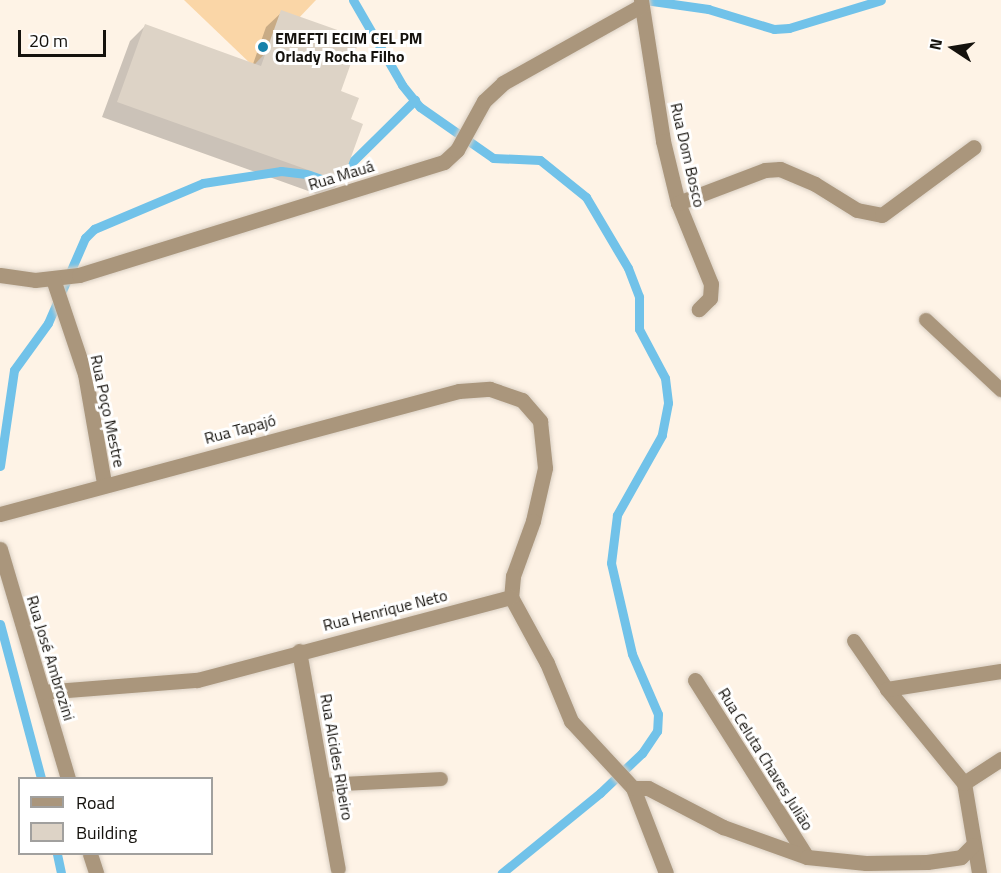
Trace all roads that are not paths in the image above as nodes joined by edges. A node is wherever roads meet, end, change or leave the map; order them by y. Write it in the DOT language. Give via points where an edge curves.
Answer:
graph roads {
  1 [pos="641,3"];
  2 [pos="974,147"];
  3 [pos="678,203"];
  4 [pos="0,275"];
  5 [pos="53,279"];
  6 [pos="699,309"];
  7 [pos="926,320"];
  8 [pos="1001,390"];
  9 [pos="104,483"];
  10 [pos="0,514"];
  11 [pos="0,549"];
  12 [pos="511,597"];
  13 [pos="854,641"];
  14 [pos="299,651"];
  15 [pos="1001,671"];
  16 [pos="695,680"];
  17 [pos="887,689"];
  18 [pos="43,692"];
  19 [pos="1001,759"];
  20 [pos="68,777"];
  21 [pos="441,779"];
  22 [pos="964,783"];
  23 [pos="324,785"];
  24 [pos="633,788"];
  25 [pos="973,845"];
  26 [pos="90,855"];
  27 [pos="807,857"];
  28 [pos="338,869"];
  29 [pos="96,873"];
  30 [pos="666,873"];
  31 [pos="979,873"];
  1 -- 3 [label="street, Rua Dom Bosco" via="663,141"];
  1 -- 5 [label="street, Rua Mauá" via="503,83 483,101 457,150 444,162 79,275"];
  2 -- 3 [label="street" via="882,215 857,210 815,184 780,169 765,170"];
  3 -- 6 [label="street, Rua Dom Bosco" via="711,284 710,298"];
  4 -- 5 [label="street, Rua Mauá"];
  5 -- 9 [label="street, Rua Poço Mestre" via="85,374"];
  7 -- 8 [label="lane"];
  9 -- 10 [label="street, Rua Tapajó"];
  9 -- 12 [label="street, Rua Tapajó" via="440,395 490,389 522,400 540,422 544,437 544,474 533,521 513,576"];
  11 -- 18 [label="street, Rua José Ambrozini"];
  12 -- 14 [label="street, Rua Henrique Neto"];
  12 -- 24 [label="street" via="547,663 571,721"];
  13 -- 17 [label="lane"];
  14 -- 18 [label="street, Rua Henrique Neto" via="197,680"];
  14 -- 23 [label="street, Rua Alcides Ribeiro"];
  15 -- 17 [label="street"];
  16 -- 27 [label="street, Rua Celuta Chaves Julião"];
  17 -- 22 [label="street"];
  18 -- 20 [label="street, Rua José Ambrozini"];
  19 -- 22 [label="street"];
  21 -- 23 [label="lane"];
  22 -- 25 [label="street"];
  23 -- 28 [label="street, Rua Alcides Ribeiro"];
  24 -- 27 [label="street, Rua Celuta Chaves Julião" via="648,788 723,827"];
  24 -- 30 [label="street"];
  25 -- 27 [label="street, Rua Celuta Chaves Julião" via="961,857 927,862 866,863"];
  25 -- 31 [label="street"];
  26 -- 29 [label="street"];
}
